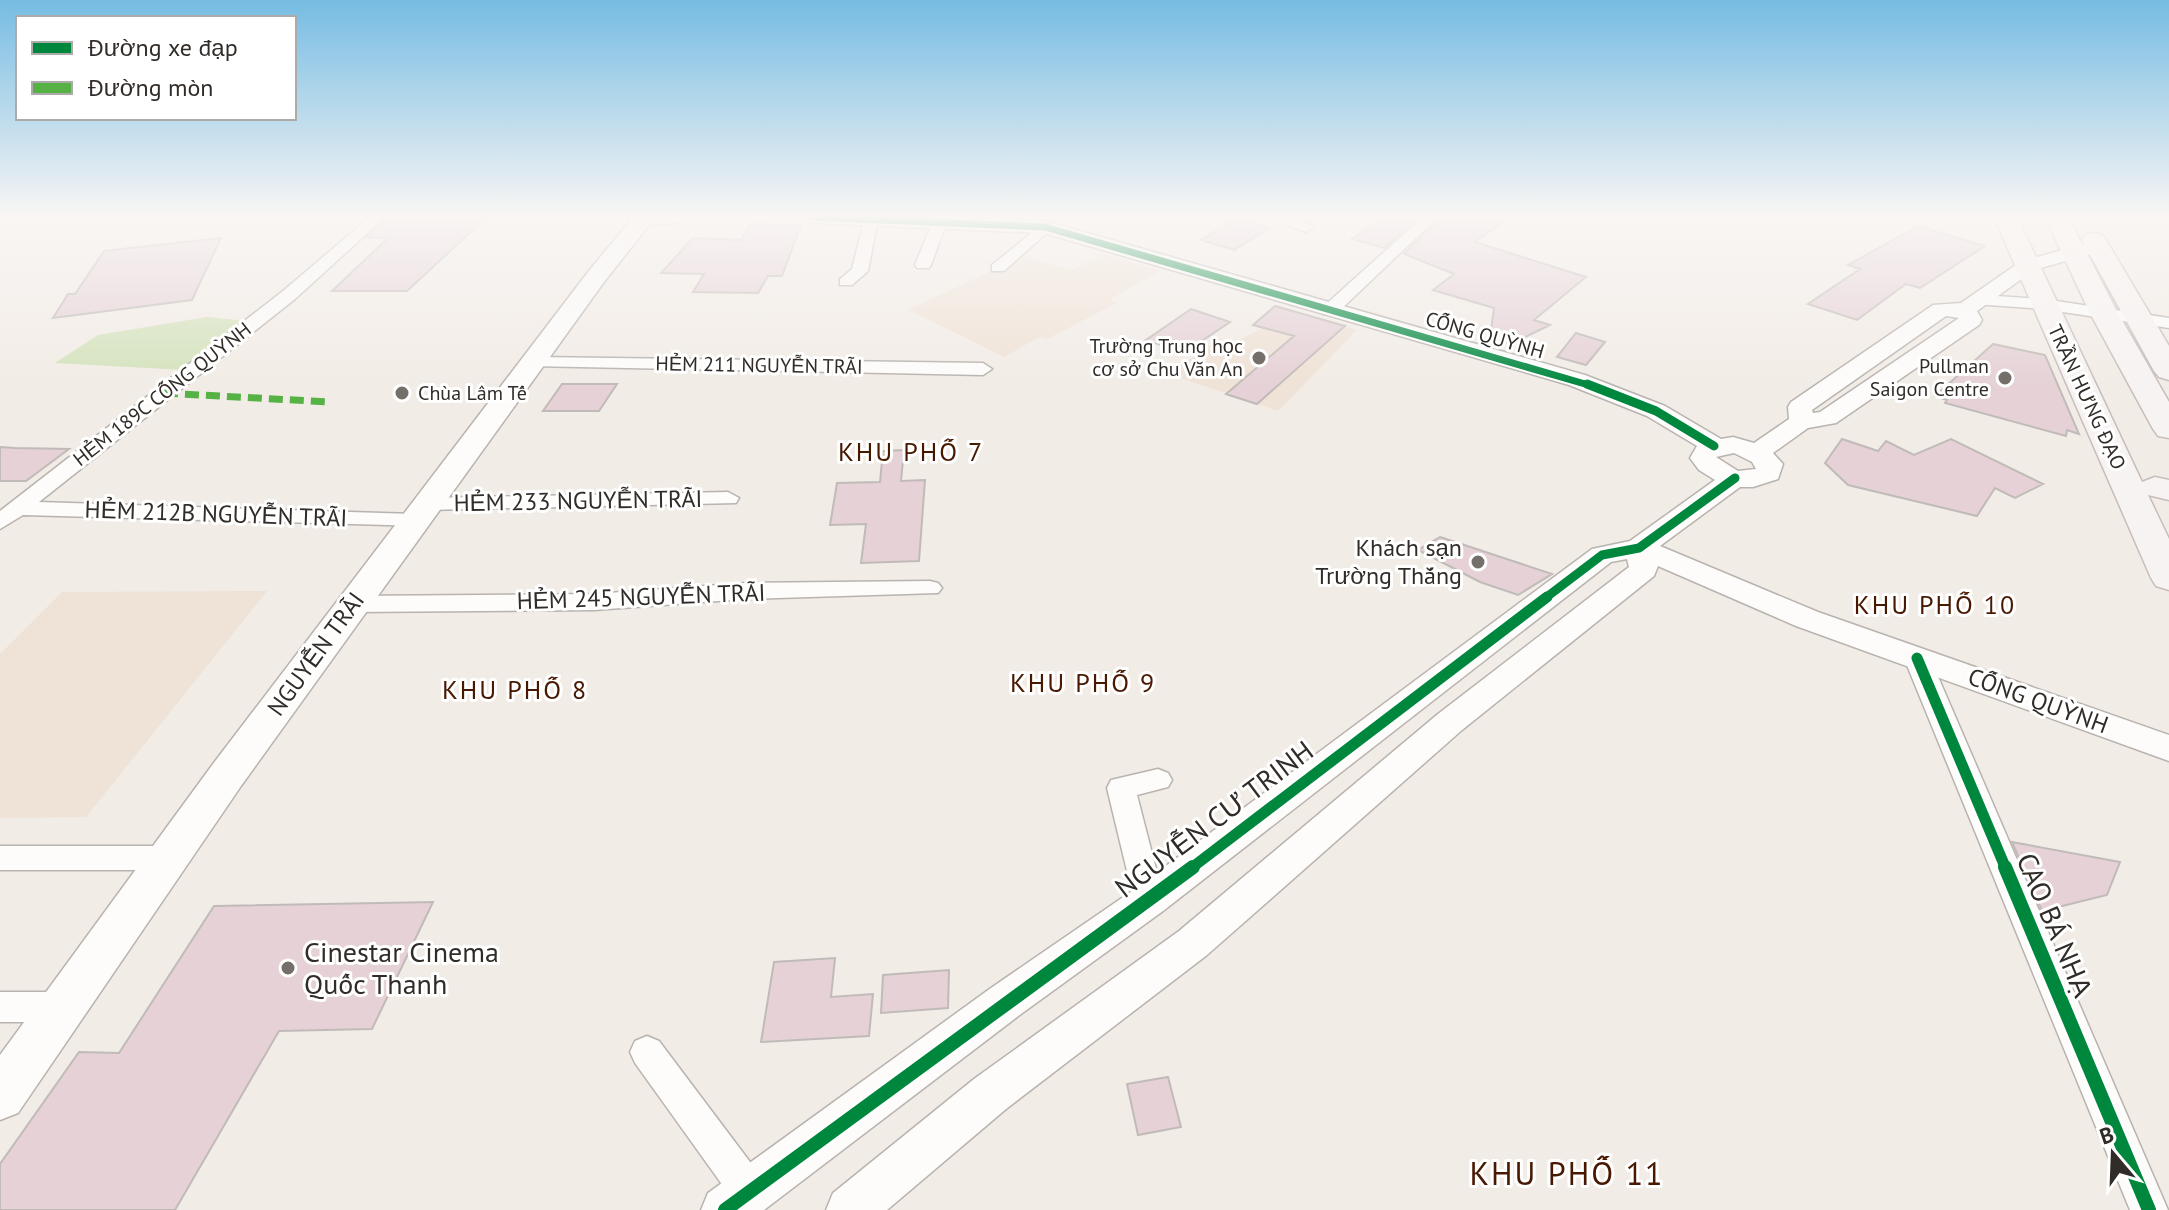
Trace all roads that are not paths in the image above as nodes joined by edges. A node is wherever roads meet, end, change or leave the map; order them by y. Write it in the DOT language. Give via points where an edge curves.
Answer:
graph roads {
  1 [pos="314,273"];
  2 [pos="599,273"];
  3 [pos="857,273"];
  4 [pos="1205,273"];
  5 [pos="1370,273"];
  6 [pos="2029,273"];
  7 [pos="2059,273"];
  8 [pos="2074,273"];
  9 [pos="2083,273"];
  10 [pos="846,282"];
  11 [pos="1973,304"];
  12 [pos="2056,306"];
  13 [pos="1330,310"];
  14 [pos="2104,313"];
  15 [pos="2140,319"];
  16 [pos="2169,323"];
  17 [pos="535,362"];
  18 [pos="983,369"];
  19 [pos="2161,383"];
  20 [pos="2169,429"];
  21 [pos="1714,446"];
  22 [pos="2125,451"];
  23 [pos="1757,453"];
  24 [pos="1735,478"];
  25 [pos="728,498"];
  26 [pos="2164,498"];
  27 [pos="19,508"];
  28 [pos="420,513"];
  29 [pos="0,522"];
  30 [pos="1639,548"];
  31 [pos="2169,576"];
  32 [pos="930,588"];
  33 [pos="353,604"];
  34 [pos="1917,658"];
  35 [pos="2169,748"];
  36 [pos="1158,780"];
  37 [pos="0,858"];
  38 [pos="170,858"];
  39 [pos="1149,900"];
  40 [pos="0,1007"];
  41 [pos="62,1007"];
  42 [pos="647,1052"];
  43 [pos="0,1096"];
  44 [pos="737,1200"];
  45 [pos="850,1210"];
  46 [pos="2149,1210"];
  1 -- 27 [label="street, HẺM 189C CỐNG QUỲNH"];
  2 -- 17 [label="main road, NGUYỄN TRÃI"];
  3 -- 10 [label="street"];
  4 -- 13 [label="street, CỐNG QUỲNH"];
  5 -- 13 [label="street"];
  6 -- 11 [label="street"];
  7 -- 12 [label="main road, TRẦN HƯNG ĐẠO"];
  8 -- 14 [label="main road, TRẦN HƯNG ĐẠO"];
  9 -- 15 [label="main road, TRẦN HƯNG ĐẠO"];
  11 -- 12 [label="street"];
  11 -- 23 [label="street" via="1971,320 1958,329 1827,418 1801,422"];
  12 -- 14 [label="street"];
  12 -- 22 [label="main road, TRẦN HƯNG ĐẠO"];
  13 -- 21 [label="street, CỐNG QUỲNH" via="1577,380 1656,411"];
  14 -- 15 [label="street"];
  14 -- 19 [label="main road, TRẦN HƯNG ĐẠO"];
  15 -- 16 [label="street"];
  15 -- 19 [label="main road, TRẦN HƯNG ĐẠO"];
  17 -- 18 [label="street, HẺM 211 NGUYỄN TRÃI"];
  17 -- 28 [label="main road, NGUYỄN TRÃI"];
  19 -- 20 [label="main road, TRẦN HƯNG ĐẠO"];
  21 -- 23 [label="street"];
  21 -- 24 [label="street" via="1703,453 1707,464"];
  22 -- 26 [label="main road, TRẦN HƯNG ĐẠO"];
  22 -- 31 [label="main road, TRẦN HƯNG ĐẠO"];
  23 -- 24 [label="street" via="1770,464 1769,473"];
  24 -- 30 [label="street, NGUYỄN CƯ TRINH"];
  25 -- 28 [label="street, HẺM 233 NGUYỄN TRÃI"];
  27 -- 28 [label="street, HẺM 212B NGUYỄN TRÃI"];
  27 -- 29 [label="street, HẺM 189C CỐNG QUỲNH"];
  28 -- 33 [label="main road, NGUYỄN TRÃI"];
  30 -- 34 [label="street, CỐNG QUỲNH" via="1807,619"];
  30 -- 39 [label="street, NGUYỄN CƯ TRINH" via="1602,555"];
  30 -- 45 [label="street" via="1644,570 1450,722 1193,943 990,1094"];
  32 -- 33 [label="street, HẺM 245 NGUYỄN TRÃI" via="746,591 594,602"];
  33 -- 38 [label="main road, NGUYỄN TRÃI"];
  34 -- 35 [label="street, CỐNG QUỲNH"];
  34 -- 46 [label="street, CAO BÁ NHẠ"];
  36 -- 39 [label="street" via="1121,788"];
  37 -- 38 [label="street"];
  38 -- 41 [label="main road, NGUYỄN TRÃI"];
  39 -- 44 [label="street, NGUYỄN CƯ TRINH"];
  40 -- 41 [label="street"];
  41 -- 43 [label="main road, NGUYỄN TRÃI"];
  42 -- 44 [label="street"];
}
